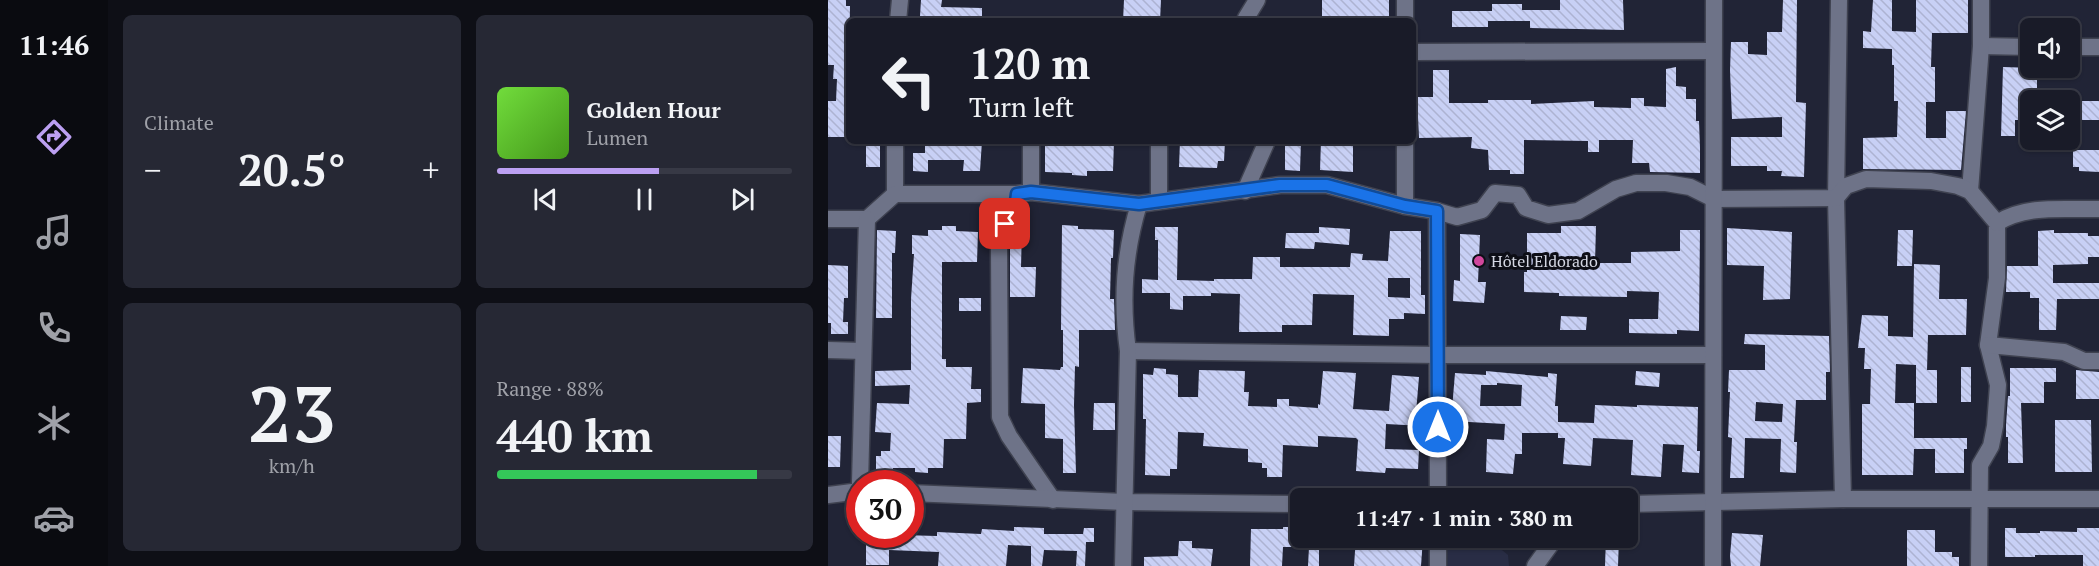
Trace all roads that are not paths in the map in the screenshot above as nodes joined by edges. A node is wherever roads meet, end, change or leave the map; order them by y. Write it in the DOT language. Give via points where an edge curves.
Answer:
graph roads {
  1 [pos="900,0"];
  2 [pos="1257,0"];
  3 [pos="1405,0"];
  4 [pos="1714,0"];
  5 [pos="1839,0"];
  6 [pos="1981,0"];
  7 [pos="898,18"];
  8 [pos="1247,18"];
  9 [pos="1405,18"];
  10 [pos="1981,46"];
  11 [pos="2020,46"];
  12 [pos="2080,47"];
  13 [pos="2099,47"];
  14 [pos="1713,51"];
  15 [pos="1416,52"];
  16 [pos="895,144"];
  17 [pos="1031,144"];
  18 [pos="1159,144"];
  19 [pos="1266,144"];
  20 [pos="1405,144"];
  21 [pos="1245,191"];
  22 [pos="1970,191"];
  23 [pos="1024,193"];
  24 [pos="895,194"];
  25 [pos="1836,198"];
  26 [pos="1714,199"];
  27 [pos="1159,201"];
  28 [pos="1139,204"];
  29 [pos="1405,206"];
  30 [pos="2099,209"];
  31 [pos="1437,211"];
  32 [pos="828,219"];
  33 [pos="867,219"];
  34 [pos="1997,223"];
  35 [pos="1988,345"];
  36 [pos="828,350"];
  37 [pos="863,351"];
  38 [pos="1128,351"];
  39 [pos="1439,355"];
  40 [pos="1713,355"];
  41 [pos="2099,361"];
  42 [pos="860,470"];
  43 [pos="1438,488"];
  44 [pos="846,493"];
  45 [pos="828,495"];
  46 [pos="924,495"];
  47 [pos="1843,499"];
  48 [pos="2099,499"];
  49 [pos="1053,500"];
  50 [pos="1979,500"];
  51 [pos="1125,502"];
  52 [pos="1713,503"];
  53 [pos="1290,504"];
  54 [pos="1638,504"];
  55 [pos="1438,548"];
  56 [pos="1548,548"];
  57 [pos="1123,566"];
  58 [pos="1438,566"];
  59 [pos="1534,566"];
  60 [pos="1713,566"];
  61 [pos="1979,566"];
  1 -- 7 [label="street"];
  2 -- 8 [label="street"];
  3 -- 9 [label="street"];
  4 -- 14 [label="street"];
  5 -- 25 [label="street"];
  6 -- 10 [label="street"];
  10 -- 11 [label="street"];
  10 -- 22 [label="street"];
  12 -- 13 [label="street"];
  14 -- 15 [label="street"];
  14 -- 26 [label="street"];
  16 -- 24 [label="street"];
  17 -- 23 [label="street"];
  18 -- 27 [label="street"];
  19 -- 21 [label="street"];
  20 -- 29 [label="street"];
  21 -- 27 [label="street"];
  21 -- 29 [label="street" via="1280,185 1327,185"];
  22 -- 25 [label="street" via="1931,181 1866,179 1846,186"];
  22 -- 34 [label="street"];
  23 -- 24 [label="street"];
  23 -- 28 [label="street"];
  23 -- 49 [label="street" via="1005,224 999,247 1000,417"];
  24 -- 33 [label="street"];
  25 -- 26 [label="street"];
  25 -- 47 [label="street"];
  26 -- 31 [label="street" via="1690,187 1636,183 1616,189 1578,211 1548,215 1526,208 1518,195 1495,193 1482,210 1456,217"];
  26 -- 40 [label="street"];
  27 -- 28 [label="street"];
  28 -- 38 [label="street" via="1125,270 1123,317"];
  29 -- 31 [label="street"];
  30 -- 34 [label="street" via="2026,211"];
  31 -- 39 [label="street"];
  32 -- 33 [label="street"];
  33 -- 37 [label="street"];
  34 -- 35 [label="street" via="1997,278"];
  35 -- 41 [label="street" via="2064,352 2084,361"];
  35 -- 50 [label="street" via="1998,386 1991,446 1980,465"];
  36 -- 37 [label="street"];
  37 -- 42 [label="street"];
  38 -- 39 [label="street"];
  38 -- 51 [label="street"];
  39 -- 40 [label="street"];
  39 -- 43 [label="street"];
  40 -- 52 [label="street"];
  44 -- 45 [label="street"];
  46 -- 49 [label="street"];
  47 -- 50 [label="street"];
  47 -- 52 [label="street"];
  48 -- 50 [label="street"];
  49 -- 51 [label="street"];
  50 -- 61 [label="street"];
  51 -- 53 [label="street"];
  51 -- 57 [label="street"];
  52 -- 54 [label="street"];
  52 -- 60 [label="street"];
  55 -- 58 [label="street"];
  56 -- 59 [label="street"];
}
